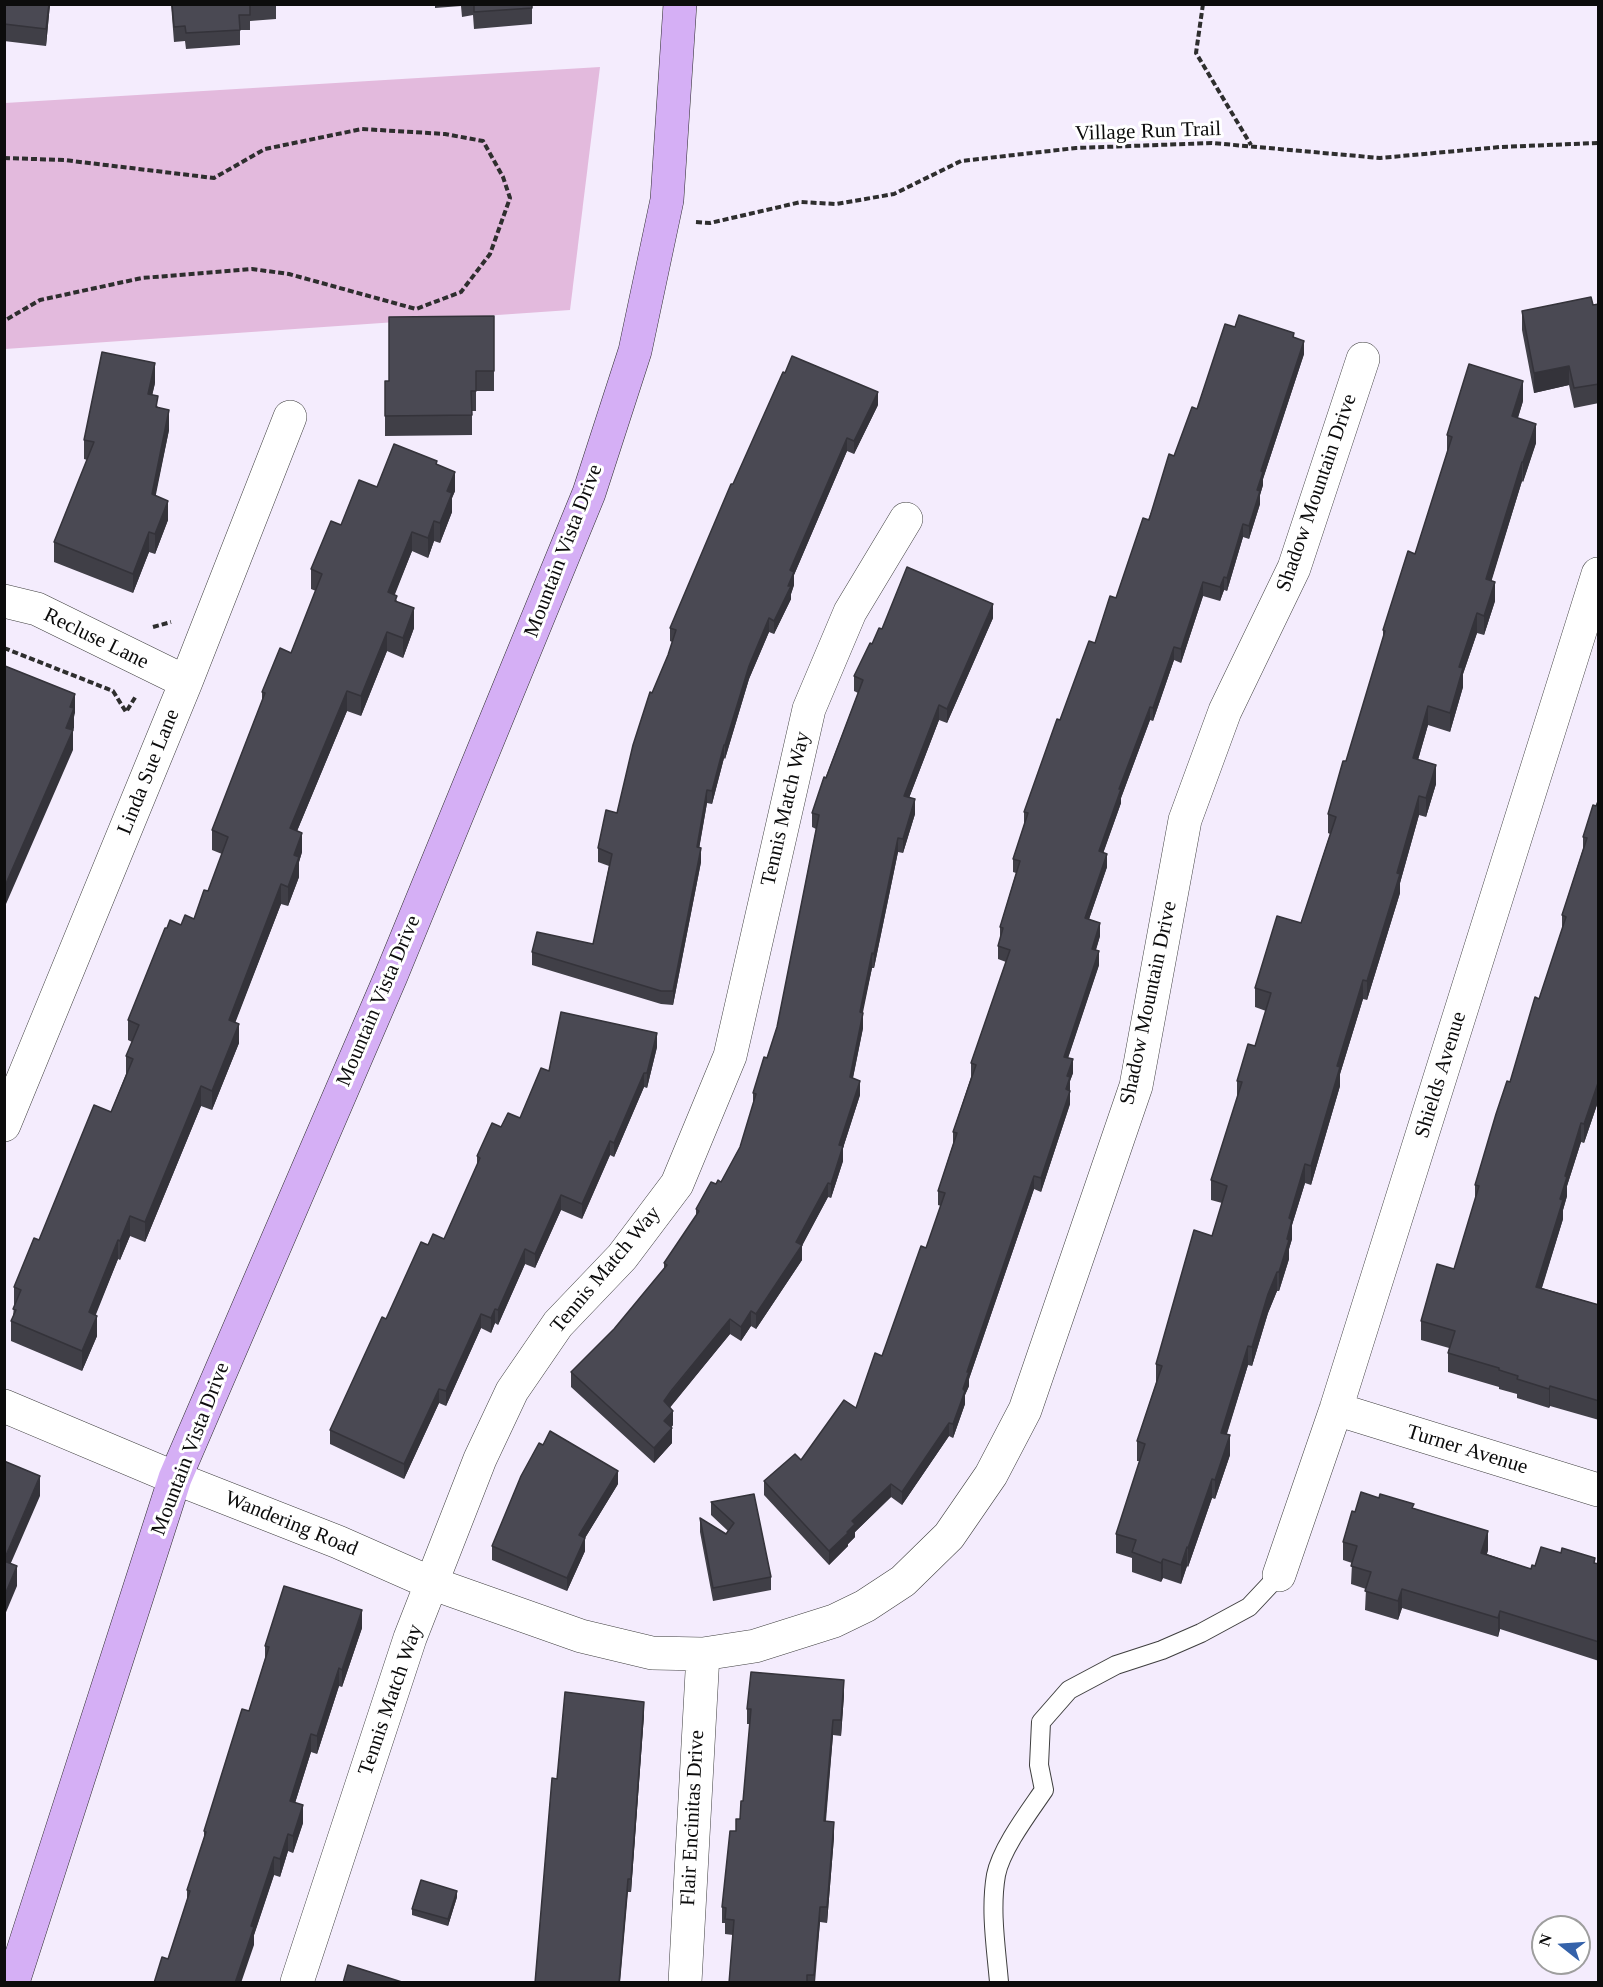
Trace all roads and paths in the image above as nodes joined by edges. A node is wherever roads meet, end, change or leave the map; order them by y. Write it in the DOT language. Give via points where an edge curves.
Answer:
graph roads {
  1 [pos="680,4"];
  2 [pos="1203,4"];
  3 [pos="1599,142"];
  4 [pos="1251,145"];
  5 [pos="4,158"];
  6 [pos="710,223"];
  7 [pos="4,321"];
  8 [pos="1363,359"];
  9 [pos="290,417"];
  10 [pos="906,519"];
  11 [pos="1599,574"];
  12 [pos="4,601"];
  13 [pos="4,648"];
  14 [pos="155,667"];
  15 [pos="186,682"];
  16 [pos="4,1125"];
  17 [pos="4,1406"];
  18 [pos="1336,1409"];
  19 [pos="175,1478"];
  20 [pos="1599,1490"];
  21 [pos="1279,1575"];
  22 [pos="431,1583"];
  23 [pos="703,1654"];
  24 [pos="13,1983"];
  25 [pos="297,1983"];
  26 [pos="684,1983"];
  27 [pos="999,1983"];
  1 -- 19 [label="main road, Mountain Vista Drive" via="667,200 635,351 589,493 391,976"];
  2 -- 4 [label="path" via="1196,53"];
  3 -- 4 [label="path, Village Run Trail" via="1380,158"];
  4 -- 6 [label="path, Village Run Trail" via="1076,148 961,161 894,194 836,204 801,202"];
  5 -- 7 [label="path" via="64,160 214,178 265,149 351,131 445,134 483,141 510,198 490,254 461,292 416,309 289,274 252,269 142,278 40,300"];
  8 -- 23 [label="street, Shadow Mountain Drive" via="1294,568 1225,711 1185,820 1136,1086 1025,1410 991,1475 949,1536 903,1581 834,1621 755,1646"];
  9 -- 15 [label="street, Linda Sue Lane"];
  10 -- 22 [label="street, Tennis Match Way" via="850,612 809,708 730,1056 677,1184 622,1257 558,1324 512,1391 480,1459"];
  11 -- 18 [label="street, Shields Avenue"];
  12 -- 14 [label="street, Recluse Lane" via="37,609"];
  13 -- 14 [label="path" via="113,691 126,712"];
  14 -- 15 [label="street, Recluse Lane"];
  15 -- 16 [label="street, Linda Sue Lane"];
  17 -- 19 [label="street, Wandering Road"];
  18 -- 20 [label="street, Turner Avenue"];
  18 -- 21 [label="street, Shields Avenue"];
  19 -- 22 [label="street, Wandering Road"];
  19 -- 24 [label="main road, Mountain Vista Drive"];
  21 -- 27 [label="lane" via="1249,1606 1201,1633 1116,1665 1069,1690 1041,1722 1039,1765 1044,1790 1015,1832 996,1873"];
  22 -- 23 [label="street, Wandering Road" via="581,1636 652,1653"];
  22 -- 25 [label="street, Tennis Match Way"];
  23 -- 26 [label="street, Flair Encinitas Drive"];
}
